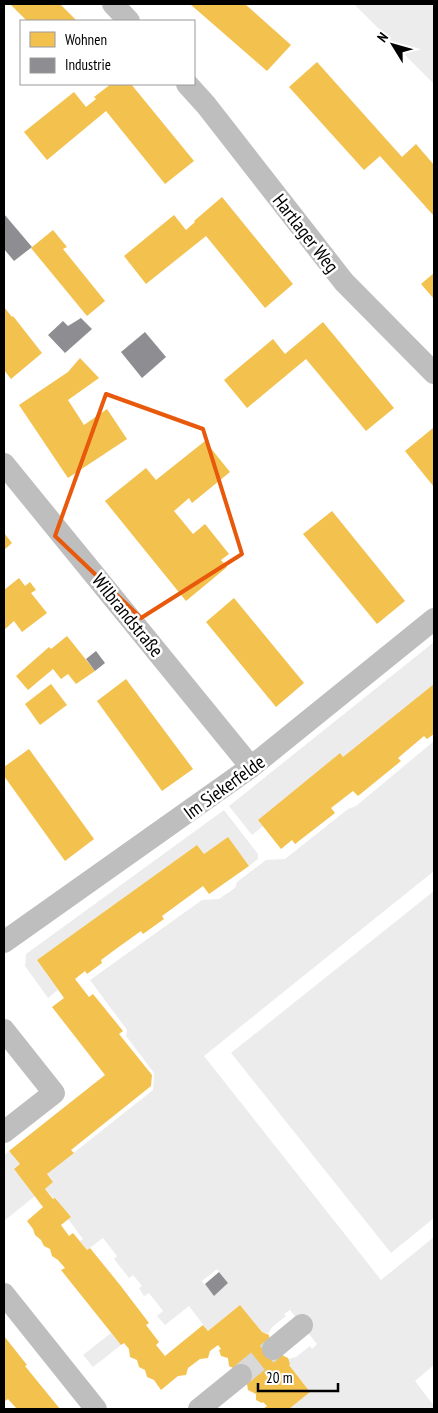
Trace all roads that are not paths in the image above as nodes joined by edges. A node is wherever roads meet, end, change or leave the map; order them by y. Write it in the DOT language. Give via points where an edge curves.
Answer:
graph roads {
  1 [pos="113,4"];
  2 [pos="128,20"];
  3 [pos="188,85"];
  4 [pos="434,373"];
  5 [pos="4,464"];
  6 [pos="434,619"];
  7 [pos="252,767"];
  8 [pos="4,942"];
  9 [pos="4,1030"];
  10 [pos="4,1132"];
  11 [pos="4,1294"];
  12 [pos="302,1325"];
  13 [pos="273,1349"];
  14 [pos="240,1375"];
  15 [pos="96,1409"];
  16 [pos="199,1409"];
  1 -- 2 [label="street"];
  3 -- 4 [label="street, Hartlager Weg" via="344,282"];
  5 -- 7 [label="street, Wilbrandstraße"];
  6 -- 7 [label="street, Im Siekerfelde"];
  7 -- 8 [label="street, Im Siekerfelde"];
  9 -- 10 [label="street" via="54,1093"];
  11 -- 15 [label="street"];
  12 -- 13 [label="street"];
  14 -- 16 [label="street"];
}
